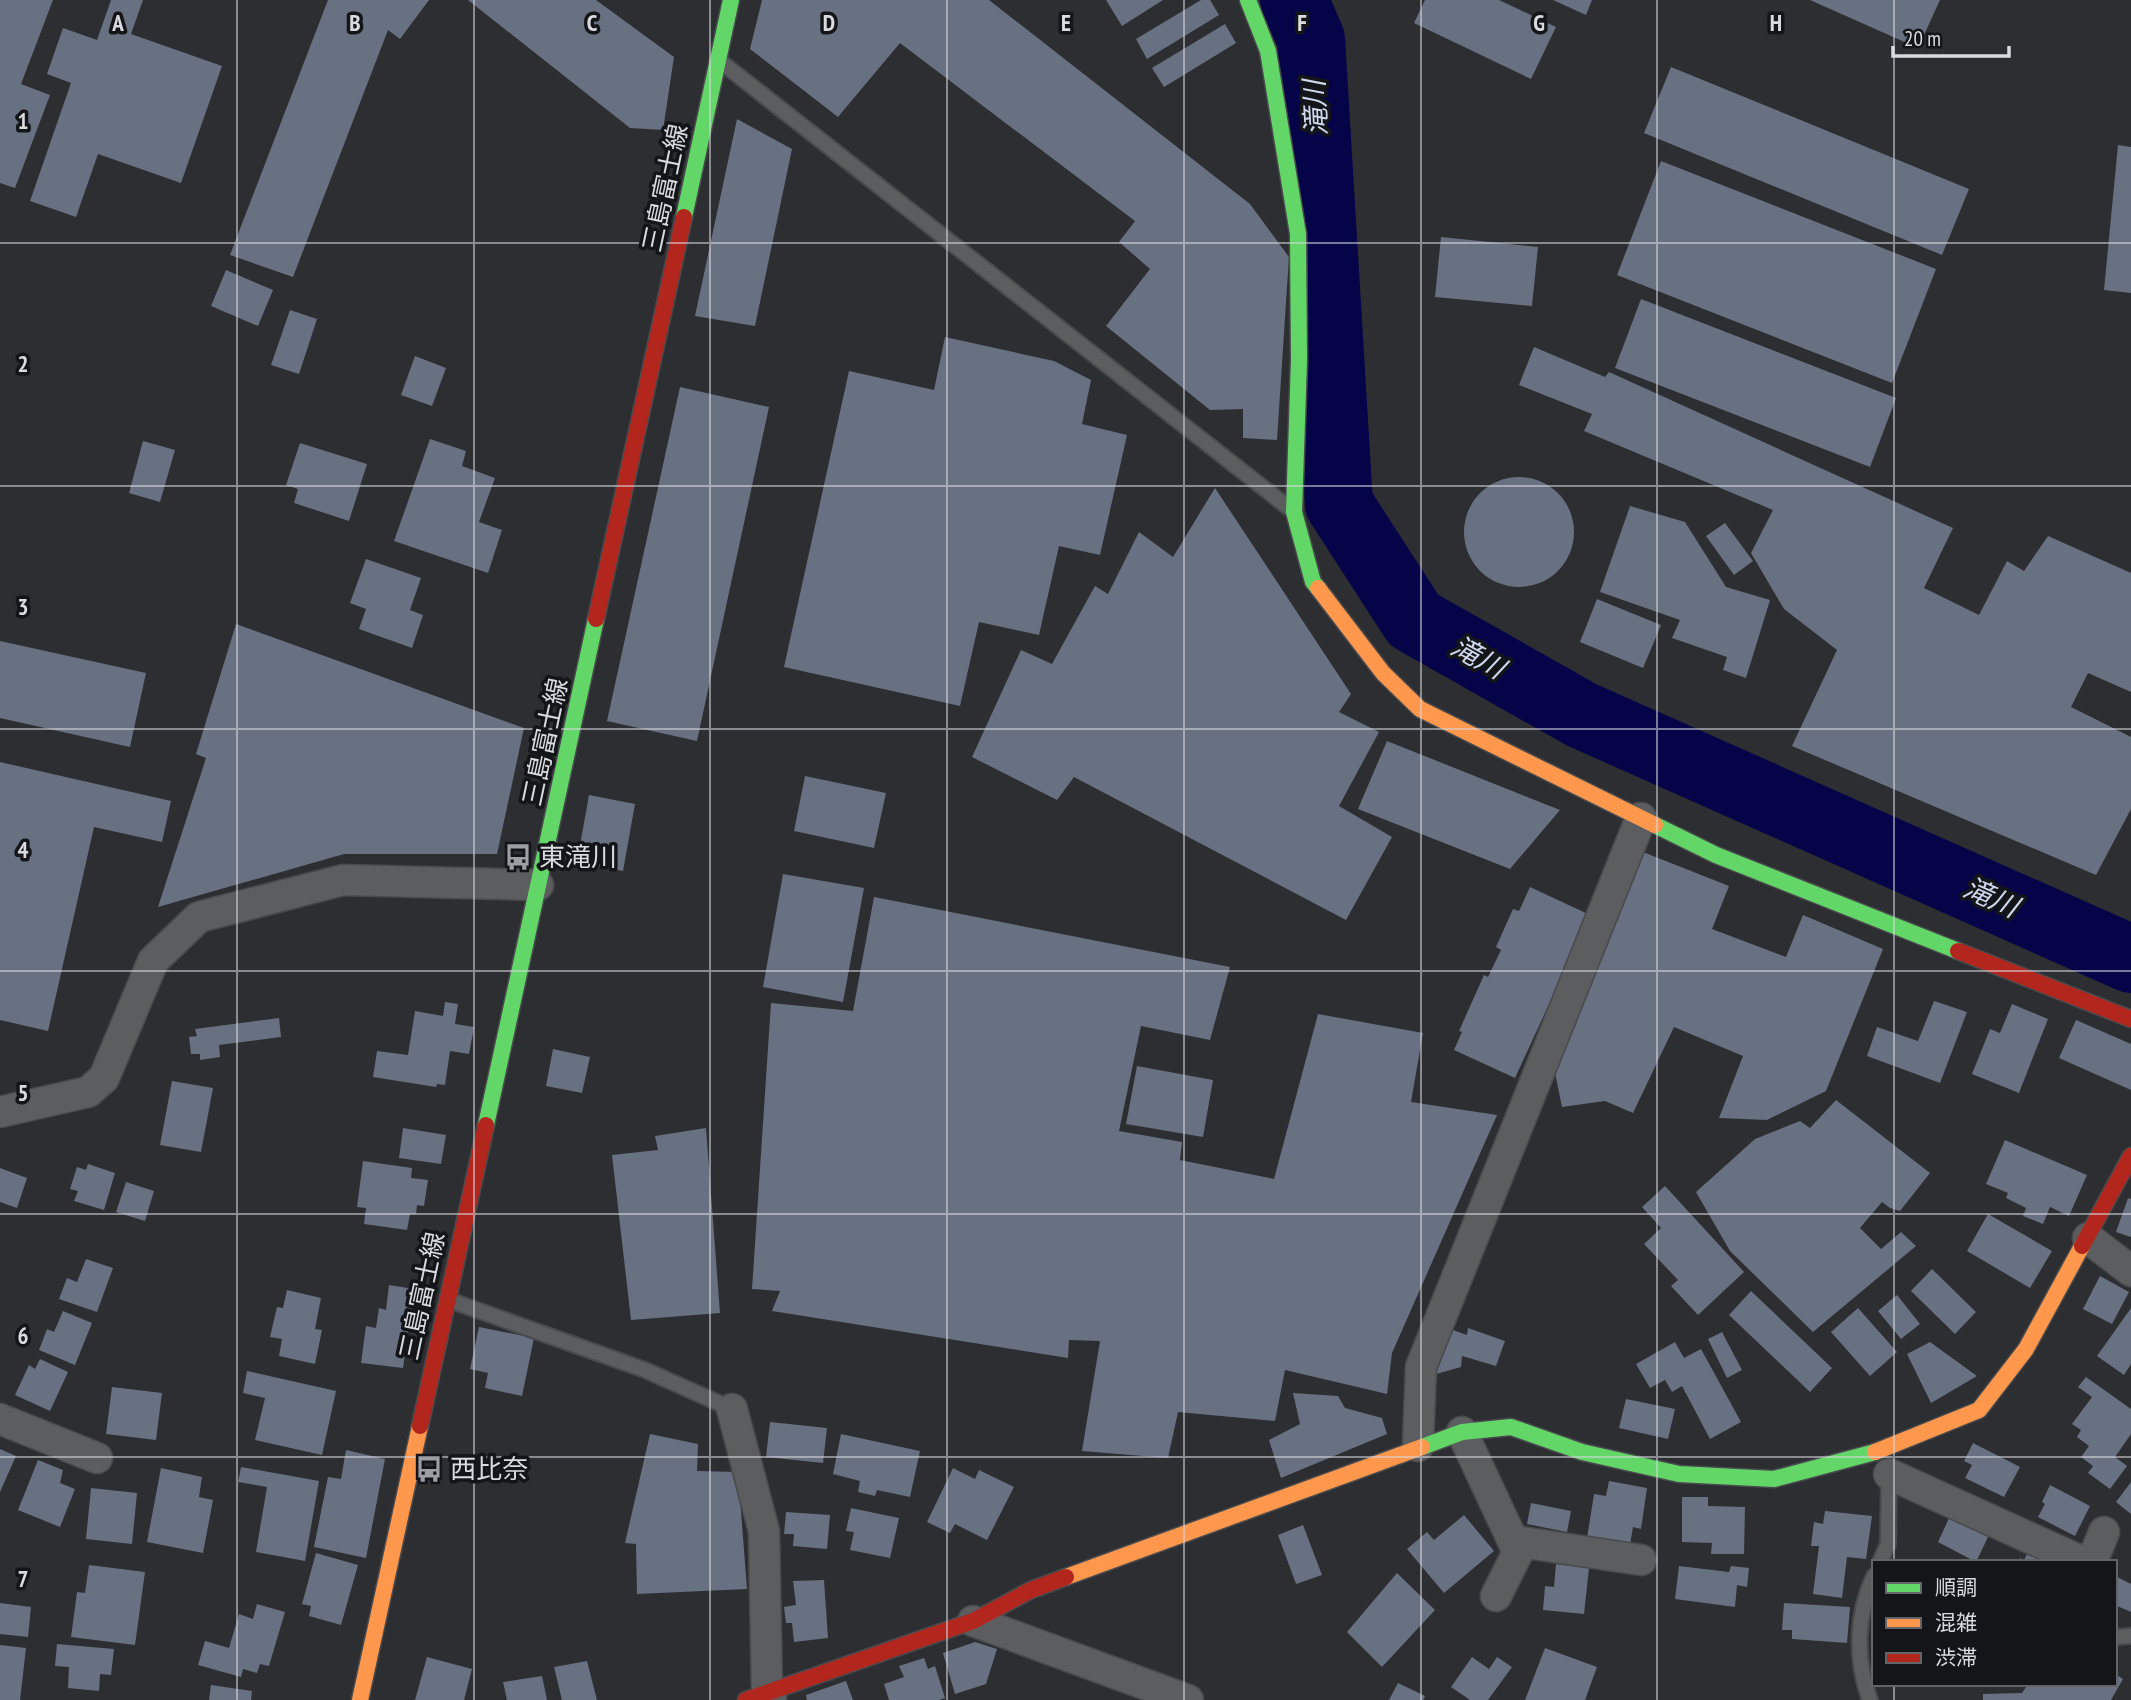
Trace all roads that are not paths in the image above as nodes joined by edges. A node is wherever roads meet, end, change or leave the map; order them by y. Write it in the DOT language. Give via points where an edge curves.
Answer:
graph roads {
  1 [pos="731,0"];
  2 [pos="1248,0"];
  3 [pos="717,59"];
  4 [pos="1294,512"];
  5 [pos="1641,818"];
  6 [pos="538,885"];
  7 [pos="2131,1019"];
  8 [pos="0,1112"];
  9 [pos="2131,1156"];
  10 [pos="2088,1238"];
  11 [pos="2131,1270"];
  12 [pos="446,1299"];
  13 [pos="732,1409"];
  14 [pos="0,1419"];
  15 [pos="1462,1432"];
  16 [pos="1418,1446"];
  17 [pos="97,1458"];
  18 [pos="1889,1461"];
  19 [pos="2104,1532"];
  20 [pos="1514,1541"];
  21 [pos="1641,1560"];
  22 [pos="1881,1560"];
  23 [pos="2079,1560"];
  24 [pos="2093,1560"];
  25 [pos="1872,1580"];
  26 [pos="1496,1596"];
  27 [pos="973,1621"];
  28 [pos="762,1697"];
  29 [pos="360,1700"];
  30 [pos="1188,1700"];
  31 [pos="1870,1700"];
  1 -- 3 [label="street, 三島富士線"];
  2 -- 4 [label="street" via="1268,51 1298,233"];
  3 -- 4 [label="lane"];
  3 -- 6 [label="street, 三島富士線"];
  4 -- 5 [label="street" via="1312,582 1383,673 1420,709"];
  5 -- 7 [label="street" via="1716,855"];
  5 -- 16 [label="street" via="1421,1367"];
  6 -- 8 [label="street" via="343,880 200,917 153,961 104,1078 88,1092"];
  6 -- 12 [label="street, 三島富士線"];
  9 -- 10 [label="street"];
  10 -- 11 [label="street"];
  10 -- 18 [label="street" via="2026,1349 1979,1410"];
  12 -- 13 [label="lane" via="645,1370"];
  12 -- 29 [label="street, 三島富士線"];
  13 -- 28 [label="street" via="764,1531"];
  14 -- 17 [label="street"];
  15 -- 16 [label="street"];
  15 -- 18 [label="street" via="1511,1427 1582,1452 1679,1474 1774,1479"];
  15 -- 20 [label="street"];
  16 -- 27 [label="street" via="1031,1590"];
  18 -- 22 [label="lane" via="1888,1544"];
  18 -- 23 [label="street"];
  19 -- 24 [label="street"];
  20 -- 21 [label="street"];
  20 -- 26 [label="street" via="1518,1552"];
  25 -- 31 [label="lane" via="1858,1646"];
  27 -- 28 [label="street"];
  27 -- 30 [label="street"];
}
